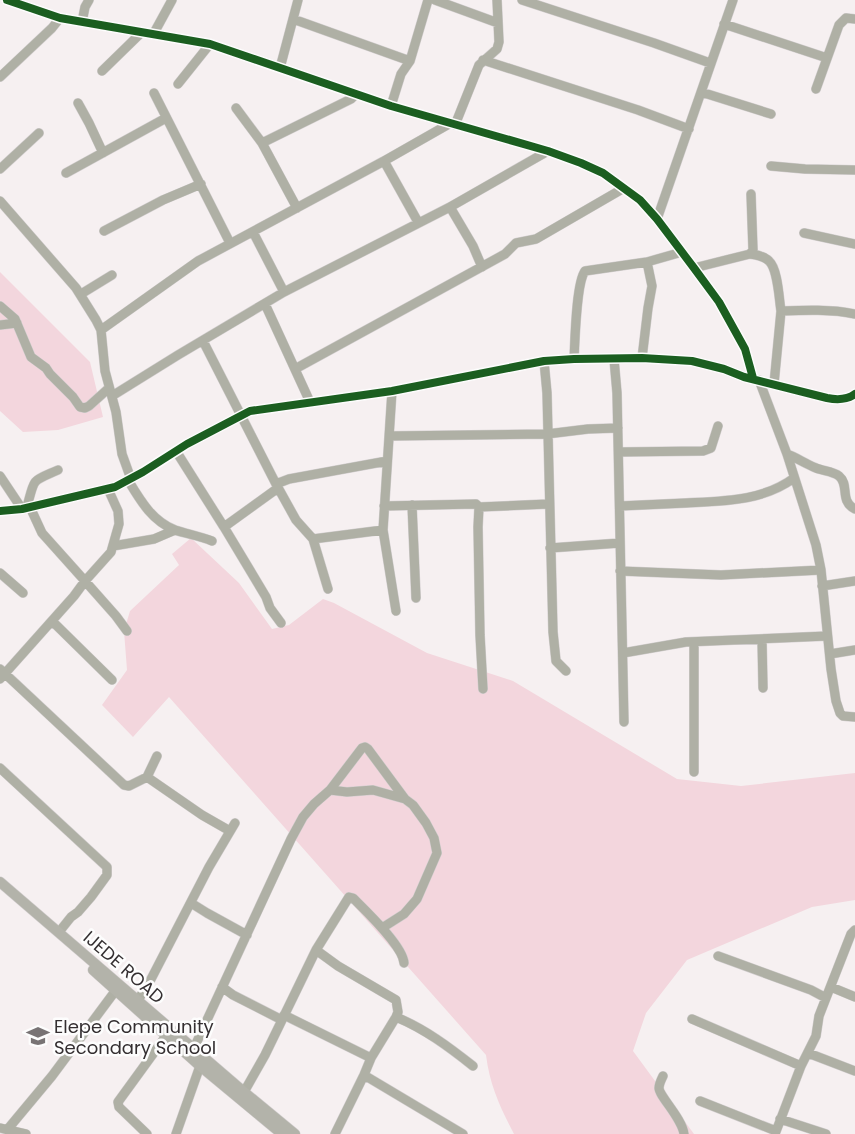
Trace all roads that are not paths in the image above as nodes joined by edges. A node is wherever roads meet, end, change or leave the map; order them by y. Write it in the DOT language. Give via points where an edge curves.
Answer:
graph roads {
  1 [pos="8,0"];
  2 [pos="89,0"];
  3 [pos="172,0"];
  4 [pos="298,0"];
  5 [pos="428,0"];
  6 [pos="435,0"];
  7 [pos="498,0"];
  8 [pos="522,0"];
  9 [pos="733,0"];
  10 [pos="458,4"];
  11 [pos="60,18"];
  12 [pos="293,20"];
  13 [pos="855,20"];
  14 [pos="82,22"];
  15 [pos="498,23"];
  16 [pos="724,24"];
  17 [pos="142,32"];
  18 [pos="154,33"];
  19 [pos="210,44"];
  20 [pos="827,58"];
  21 [pos="482,60"];
  22 [pos="410,61"];
  23 [pos="710,63"];
  24 [pos="280,68"];
  25 [pos="102,71"];
  26 [pos="0,77"];
  27 [pos="178,84"];
  28 [pos="816,89"];
  29 [pos="701,92"];
  30 [pos="154,93"];
  31 [pos="356,94"];
  32 [pos="78,103"];
  33 [pos="391,106"];
  34 [pos="236,108"];
  35 [pos="771,114"];
  36 [pos="166,118"];
  37 [pos="452,124"];
  38 [pos="689,129"];
  39 [pos="39,133"];
  40 [pos="262,143"];
  41 [pos="548,151"];
  42 [pos="103,153"];
  43 [pos="384,161"];
  44 [pos="771,166"];
  45 [pos="0,169"];
  46 [pos="855,170"];
  47 [pos="66,174"];
  48 [pos="201,184"];
  49 [pos="624,188"];
  50 [pos="751,194"];
  51 [pos="0,201"];
  52 [pos="450,207"];
  53 [pos="297,208"];
  54 [pos="656,218"];
  55 [pos="418,222"];
  56 [pos="104,231"];
  57 [pos="252,232"];
  58 [pos="804,233"];
  59 [pos="230,243"];
  60 [pos="855,244"];
  61 [pos="682,252"];
  62 [pos="750,254"];
  63 [pos="647,262"];
  64 [pos="482,267"];
  65 [pos="694,268"];
  66 [pos="112,275"];
  67 [pos="284,292"];
  68 [pos="81,294"];
  69 [pos="265,304"];
  70 [pos="0,306"];
  71 [pos="781,312"];
  72 [pos="855,314"];
  73 [pos="17,323"];
  74 [pos="0,326"];
  75 [pos="101,330"];
  76 [pos="203,341"];
  77 [pos="642,358"];
  78 [pos="574,359"];
  79 [pos="614,359"];
  80 [pos="544,361"];
  81 [pos="295,369"];
  82 [pos="756,379"];
  83 [pos="774,384"];
  84 [pos="392,391"];
  85 [pos="111,392"];
  86 [pos="855,394"];
  87 [pos="310,402"];
  88 [pos="241,414"];
  89 [pos="718,426"];
  90 [pos="618,428"];
  91 [pos="547,434"];
  92 [pos="389,436"];
  93 [pos="176,451"];
  94 [pos="619,452"];
  95 [pos="787,454"];
  96 [pos="386,461"];
  97 [pos="58,470"];
  98 [pos="0,476"];
  99 [pos="794,478"];
  100 [pos="129,479"];
  101 [pos="277,486"];
  102 [pos="108,489"];
  103 [pos="548,504"];
  104 [pos="412,505"];
  105 [pos="384,506"];
  106 [pos="620,506"];
  107 [pos="26,507"];
  108 [pos="479,507"];
  109 [pos="855,509"];
  110 [pos="0,512"];
  111 [pos="224,527"];
  112 [pos="175,530"];
  113 [pos="383,530"];
  114 [pos="313,539"];
  115 [pos="212,541"];
  116 [pos="620,543"];
  117 [pos="113,546"];
  118 [pos="550,548"];
  119 [pos="821,570"];
  120 [pos="620,571"];
  121 [pos="0,573"];
  122 [pos="85,581"];
  123 [pos="855,581"];
  124 [pos="822,586"];
  125 [pos="328,589"];
  126 [pos="23,593"];
  127 [pos="416,598"];
  128 [pos="396,611"];
  129 [pos="52,621"];
  130 [pos="281,623"];
  131 [pos="127,632"];
  132 [pos="827,636"];
  133 [pos="762,640"];
  134 [pos="694,642"];
  135 [pos="855,650"];
  136 [pos="623,653"];
  137 [pos="830,654"];
  138 [pos="566,671"];
  139 [pos="2,674"];
  140 [pos="112,680"];
  141 [pos="763,688"];
  142 [pos="483,689"];
  143 [pos="855,717"];
  144 [pos="624,722"];
  145 [pos="157,756"];
  146 [pos="0,768"];
  147 [pos="694,772"];
  148 [pos="147,777"];
  149 [pos="330,790"];
  150 [pos="405,798"];
  151 [pos="235,823"];
  152 [pos="230,832"];
  153 [pos="0,882"];
  154 [pos="0,890"];
  155 [pos="191,903"];
  156 [pos="382,928"];
  157 [pos="855,930"];
  158 [pos="59,932"];
  159 [pos="247,935"];
  160 [pos="316,950"];
  161 [pos="718,956"];
  162 [pos="404,963"];
  163 [pos="222,987"];
  164 [pos="831,987"];
  165 [pos="116,990"];
  166 [pos="855,997"];
  167 [pos="826,998"];
  168 [pos="138,1000"];
  169 [pos="396,1017"];
  170 [pos="283,1018"];
  171 [pos="692,1019"];
  172 [pos="166,1036"];
  173 [pos="194,1048"];
  174 [pos="808,1053"];
  175 [pos="371,1058"];
  176 [pos="200,1066"];
  177 [pos="473,1066"];
  178 [pos="801,1066"];
  179 [pos="855,1071"];
  180 [pos="364,1075"];
  181 [pos="663,1076"];
  182 [pos="244,1092"];
  183 [pos="700,1101"];
  184 [pos="780,1119"];
  185 [pos="4,1129"];
  186 [pos="449,1130"];
  187 [pos="776,1133"];
  188 [pos="26,1134"];
  189 [pos="147,1134"];
  190 [pos="176,1134"];
  191 [pos="282,1134"];
  192 [pos="296,1134"];
  193 [pos="335,1134"];
  194 [pos="463,1134"];
  195 [pos="684,1134"];
  196 [pos="826,1134"];
  1 -- 11 [label="street"];
  2 -- 14 [label="street"];
  3 -- 18 [label="street"];
  4 -- 12 [label="street"];
  5 -- 22 [label="street"];
  6 -- 10 [label="street"];
  7 -- 15 [label="street"];
  8 -- 23 [label="street"];
  9 -- 16 [label="street"];
  10 -- 15 [label="street"];
  11 -- 14 [label="street"];
  11 -- 26 [label="street"];
  12 -- 22 [label="street"];
  12 -- 24 [label="street"];
  13 -- 20 [label="street" via="846,18 842,21"];
  14 -- 17 [label="street"];
  15 -- 21 [label="street" via="497,49"];
  16 -- 20 [label="street"];
  16 -- 23 [label="street"];
  17 -- 18 [label="street"];
  17 -- 25 [label="street"];
  18 -- 19 [label="street"];
  19 -- 24 [label="street"];
  19 -- 27 [label="street"];
  20 -- 28 [label="street"];
  21 -- 37 [label="street"];
  21 -- 38 [label="street"];
  22 -- 33 [label="street" via="401,74"];
  23 -- 29 [label="street"];
  24 -- 31 [label="street"];
  29 -- 35 [label="street"];
  29 -- 38 [label="street"];
  30 -- 36 [label="street"];
  31 -- 33 [label="street"];
  31 -- 40 [label="street"];
  32 -- 42 [label="street"];
  33 -- 37 [label="street"];
  34 -- 40 [label="street"];
  36 -- 42 [label="street"];
  36 -- 48 [label="street"];
  37 -- 41 [label="street"];
  37 -- 43 [label="street"];
  38 -- 54 [label="street"];
  39 -- 45 [label="street"];
  40 -- 53 [label="street"];
  41 -- 49 [label="street" via="581,162"];
  41 -- 52 [label="street"];
  42 -- 47 [label="street"];
  43 -- 53 [label="street"];
  43 -- 55 [label="street"];
  44 -- 46 [label="street"];
  48 -- 56 [label="street" via="158,202"];
  48 -- 59 [label="street"];
  49 -- 54 [label="street"];
  49 -- 64 [label="street" via="536,239 516,243 505,254"];
  50 -- 62 [label="street" via="753,250"];
  51 -- 68 [label="street"];
  52 -- 55 [label="street"];
  52 -- 64 [label="street"];
  53 -- 57 [label="street"];
  54 -- 61 [label="street"];
  55 -- 67 [label="street"];
  57 -- 59 [label="street"];
  57 -- 67 [label="street"];
  58 -- 60 [label="street"];
  59 -- 75 [label="street" via="198,261"];
  61 -- 63 [label="street"];
  61 -- 65 [label="street"];
  62 -- 65 [label="street"];
  62 -- 71 [label="street" via="770,261 774,268"];
  63 -- 77 [label="street" via="652,286"];
  63 -- 78 [label="street" via="585,271 576,317"];
  64 -- 81 [label="street"];
  65 -- 82 [label="street" via="745,349"];
  66 -- 68 [label="street"];
  67 -- 69 [label="street"];
  68 -- 75 [label="street"];
  69 -- 76 [label="street"];
  69 -- 81 [label="street"];
  70 -- 73 [label="street"];
  71 -- 72 [label="street" via="805,310"];
  71 -- 83 [label="street"];
  73 -- 74 [label="street"];
  73 -- 85 [label="street" via="31,357 46,368 80,407 85,408"];
  75 -- 85 [label="street" via="105,371"];
  76 -- 85 [label="street"];
  76 -- 88 [label="street"];
  77 -- 79 [label="street"];
  77 -- 82 [label="street" via="692,361"];
  78 -- 79 [label="street"];
  78 -- 80 [label="street"];
  79 -- 90 [label="street"];
  80 -- 84 [label="street"];
  80 -- 91 [label="street"];
  81 -- 87 [label="street"];
  82 -- 83 [label="street"];
  82 -- 95 [label="street"];
  83 -- 86 [label="street" via="830,399"];
  84 -- 87 [label="street"];
  84 -- 92 [label="street"];
  85 -- 100 [label="street"];
  87 -- 88 [label="street"];
  88 -- 93 [label="street"];
  88 -- 101 [label="street"];
  89 -- 94 [label="street" via="711,448 703,451"];
  90 -- 91 [label="street"];
  90 -- 94 [label="street"];
  91 -- 92 [label="street"];
  91 -- 103 [label="street"];
  92 -- 96 [label="street"];
  93 -- 100 [label="street"];
  93 -- 111 [label="street"];
  94 -- 106 [label="street"];
  95 -- 99 [label="street"];
  95 -- 109 [label="street" via="840,476 846,500"];
  96 -- 101 [label="street" via="289,479"];
  96 -- 105 [label="street"];
  97 -- 107 [label="street" via="33,483"];
  98 -- 107 [label="street"];
  99 -- 106 [label="street" via="774,490 729,501"];
  99 -- 119 [label="street"];
  100 -- 102 [label="street"];
  100 -- 112 [label="street" via="153,517"];
  101 -- 111 [label="street"];
  101 -- 114 [label="street" via="296,520"];
  102 -- 107 [label="street"];
  102 -- 117 [label="street" via="119,516"];
  103 -- 108 [label="street"];
  103 -- 118 [label="street"];
  104 -- 105 [label="street"];
  104 -- 108 [label="street" via="476,504"];
  104 -- 127 [label="street"];
  105 -- 113 [label="street"];
  106 -- 116 [label="street"];
  107 -- 110 [label="street"];
  107 -- 122 [label="street" via="42,533"];
  108 -- 142 [label="street"];
  111 -- 130 [label="street"];
  112 -- 115 [label="street"];
  112 -- 117 [label="street" via="150,540"];
  113 -- 114 [label="street"];
  113 -- 128 [label="street"];
  114 -- 125 [label="street"];
  116 -- 118 [label="street"];
  116 -- 120 [label="street"];
  117 -- 122 [label="street"];
  118 -- 138 [label="street" via="556,661"];
  119 -- 120 [label="street" via="721,575"];
  119 -- 124 [label="street"];
  120 -- 136 [label="street"];
  121 -- 126 [label="street"];
  122 -- 129 [label="street"];
  122 -- 131 [label="street"];
  123 -- 124 [label="street"];
  124 -- 132 [label="street"];
  129 -- 139 [label="street"];
  129 -- 140 [label="street"];
  132 -- 133 [label="street"];
  132 -- 137 [label="street"];
  133 -- 134 [label="street"];
  133 -- 141 [label="street"];
  134 -- 136 [label="street"];
  134 -- 147 [label="street"];
  135 -- 137 [label="street"];
  136 -- 144 [label="street"];
  137 -- 143 [label="street" via="830,669 840,713"];
  139 -- 148 [label="street" via="124,785 129,786"];
  145 -- 148 [label="street"];
  146 -- 158 [label="street" via="107,868 107,875 91,897"];
  148 -- 152 [label="street"];
  149 -- 150 [label="street" via="373,790"];
  149 -- 150 [label="street" via="365,747"];
  149 -- 159 [label="street" via="303,817 290,839"];
  150 -- 156 [label="street" via="432,832 437,854 413,905"];
  151 -- 152 [label="street"];
  152 -- 155 [label="street"];
  153 -- 158 [label="main road, IJEDE ROAD"];
  154 -- 165 [label="main road, IJEDE ROAD"];
  155 -- 159 [label="street"];
  155 -- 168 [label="street"];
  156 -- 160 [label="street" via="349,897"];
  156 -- 162 [label="street" via="403,956"];
  157 -- 164 [label="street"];
  158 -- 168 [label="main road, IJEDE ROAD"];
  159 -- 163 [label="street"];
  160 -- 169 [label="street" via="396,1000"];
  160 -- 170 [label="street"];
  161 -- 167 [label="street"];
  163 -- 170 [label="street"];
  163 -- 173 [label="street"];
  164 -- 166 [label="street"];
  164 -- 167 [label="street"];
  165 -- 172 [label="main road, IJEDE ROAD"];
  165 -- 185 [label="street" via="52,1076"];
  167 -- 174 [label="street" via="819,1016 818,1032"];
  168 -- 173 [label="main road, IJEDE ROAD"];
  169 -- 175 [label="street"];
  169 -- 177 [label="street" via="414,1024"];
  170 -- 175 [label="street"];
  170 -- 182 [label="street"];
  171 -- 178 [label="street"];
  172 -- 176 [label="main road, IJEDE ROAD"];
  172 -- 189 [label="street" via="118,1102 118,1108"];
  173 -- 182 [label="main road, IJEDE ROAD"];
  174 -- 178 [label="street"];
  174 -- 179 [label="street"];
  175 -- 180 [label="street"];
  176 -- 190 [label="street"];
  176 -- 191 [label="main road, IJEDE ROAD"];
  178 -- 184 [label="street"];
  180 -- 186 [label="street"];
  180 -- 193 [label="street"];
  181 -- 195 [label="street" via="660,1092"];
  182 -- 192 [label="main road, IJEDE ROAD"];
  183 -- 187 [label="street"];
  184 -- 187 [label="street"];
  184 -- 196 [label="street"];
  185 -- 188 [label="street"];
  186 -- 194 [label="street"];
}
